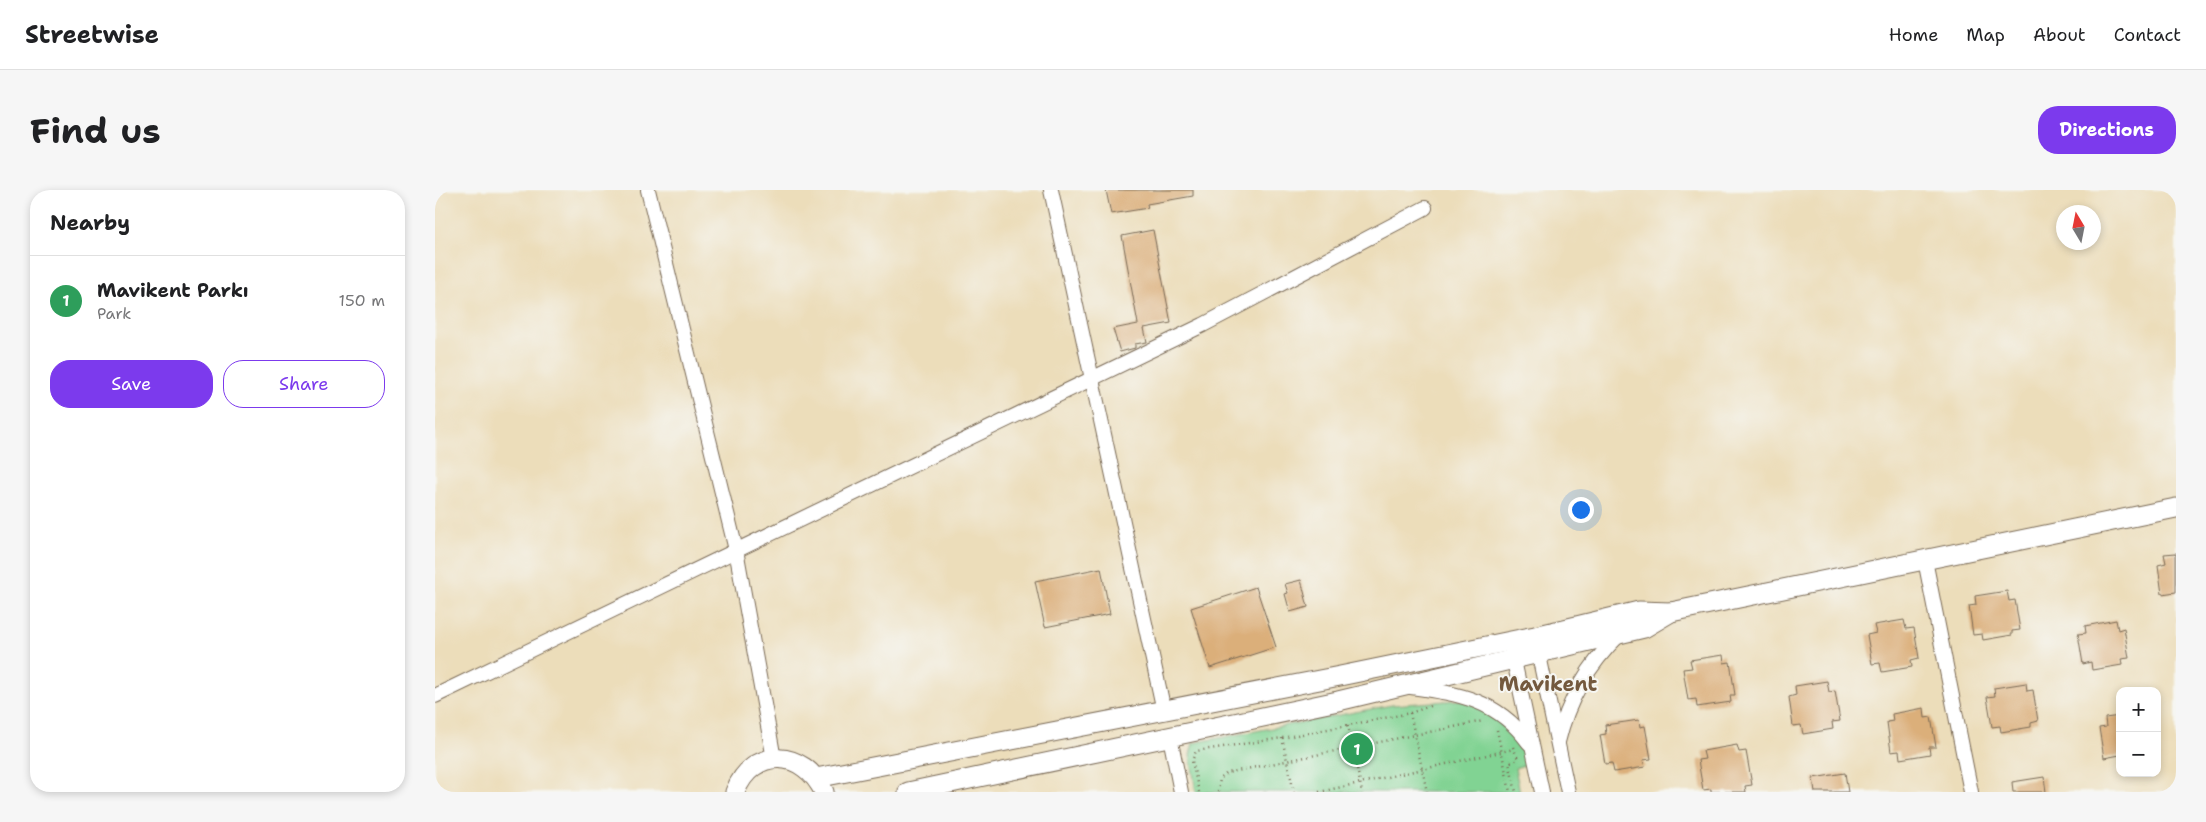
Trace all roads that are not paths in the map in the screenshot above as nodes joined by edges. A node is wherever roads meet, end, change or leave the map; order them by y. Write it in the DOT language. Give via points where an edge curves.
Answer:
graph roads {
  1 [pos="648,190"];
  2 [pos="1051,190"];
  3 [pos="1425,208"];
  4 [pos="1092,379"];
  5 [pos="2176,508"];
  6 [pos="736,550"];
  7 [pos="1925,560"];
  8 [pos="1671,612"];
  9 [pos="1621,633"];
  10 [pos="1536,644"];
  11 [pos="1512,649"];
  12 [pos="1403,685"];
  13 [pos="435,696"];
  14 [pos="1165,711"];
  15 [pos="1170,737"];
  16 [pos="1558,745"];
  17 [pos="1532,746"];
  18 [pos="773,760"];
  19 [pos="820,785"];
  20 [pos="735,792"];
  21 [pos="908,792"];
  22 [pos="1181,792"];
  23 [pos="1542,792"];
  24 [pos="1568,792"];
  25 [pos="1971,792"];
  1 -- 6 [label="street"];
  2 -- 4 [label="street"];
  3 -- 4 [label="street" via="1203,325"];
  4 -- 6 [label="street"];
  4 -- 14 [label="street"];
  5 -- 7 [label="main road"];
  6 -- 13 [label="street"];
  6 -- 18 [label="street"];
  7 -- 8 [label="main road"];
  7 -- 25 [label="street"];
  8 -- 9 [label="main road" via="1644,628"];
  8 -- 10 [label="main road" via="1639,612"];
  9 -- 10 [label="main road"];
  9 -- 16 [label="street" via="1585,674 1568,708"];
  10 -- 11 [label="main road"];
  10 -- 16 [label="street"];
  11 -- 12 [label="main road"];
  11 -- 14 [label="main road"];
  11 -- 17 [label="street"];
  12 -- 15 [label="main road"];
  12 -- 17 [label="street" via="1450,692 1481,702 1506,718"];
  14 -- 19 [label="main road"];
  15 -- 21 [label="main road"];
  15 -- 22 [label="street"];
  16 -- 24 [label="street"];
  17 -- 23 [label="street"];
  18 -- 19 [label="main road" via="791,760 805,767"];
  18 -- 20 [label="main road" via="761,762 748,770"];
}
